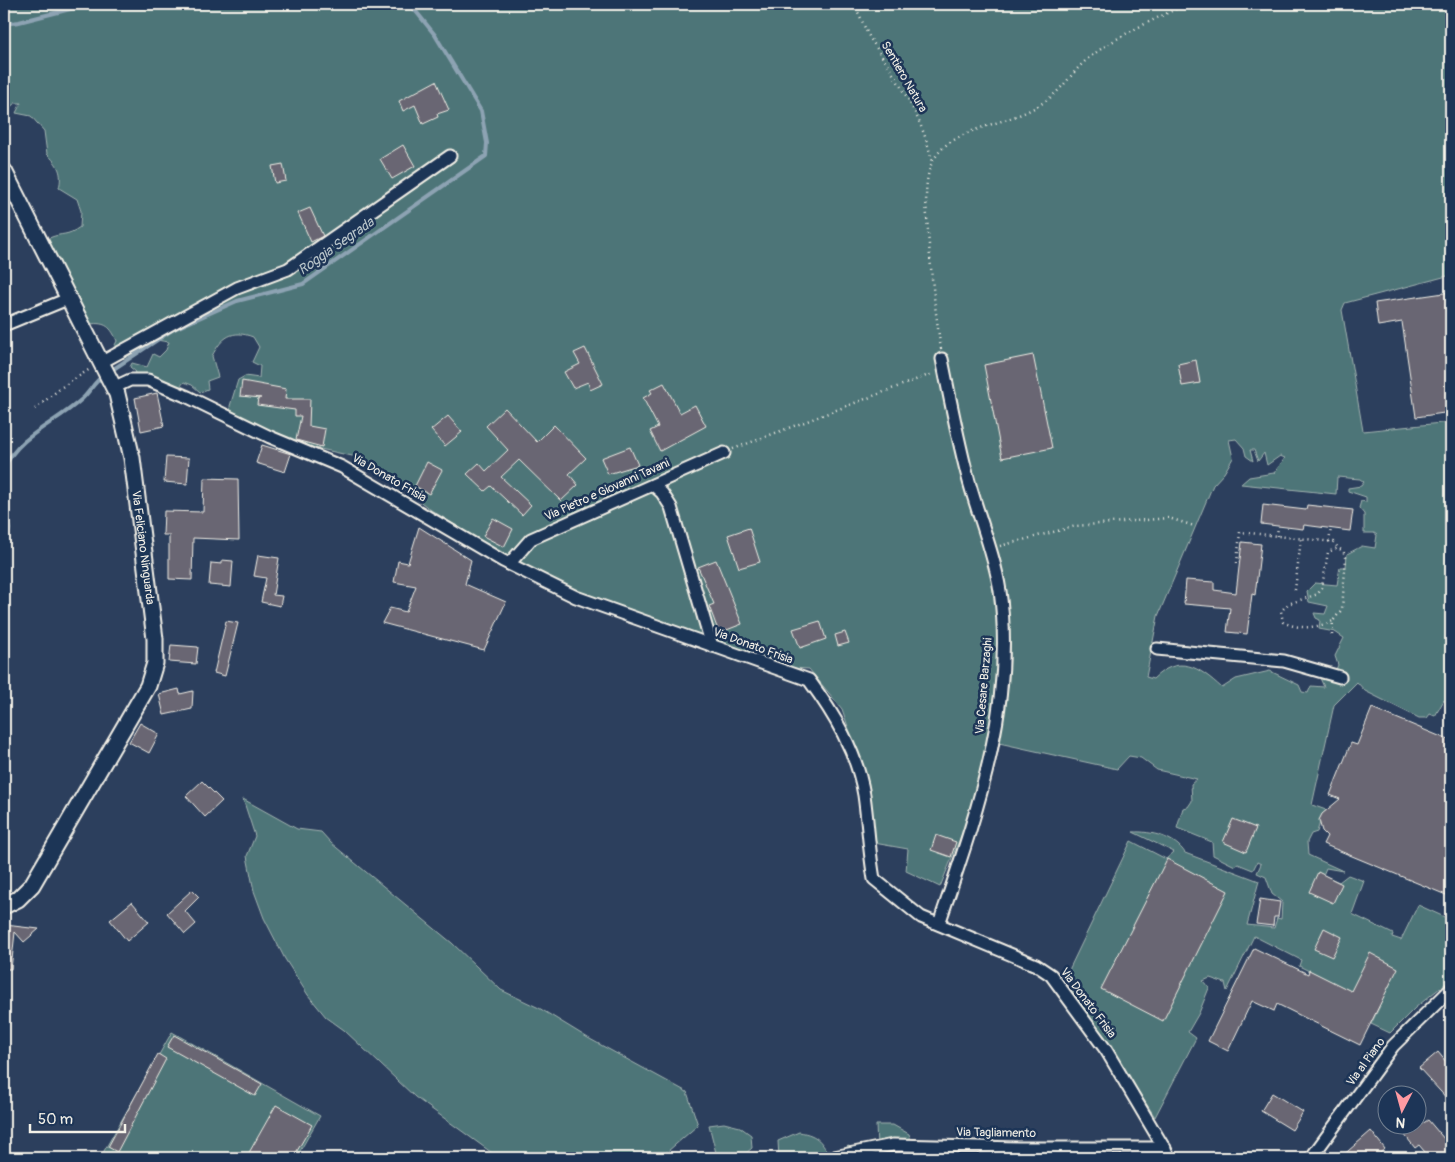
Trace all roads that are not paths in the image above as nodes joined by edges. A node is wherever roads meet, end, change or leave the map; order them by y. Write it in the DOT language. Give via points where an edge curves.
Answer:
graph roads {
  1 [pos="450,156"];
  2 [pos="4,172"];
  3 [pos="70,298"];
  4 [pos="4,325"];
  5 [pos="103,363"];
  6 [pos="943,364"];
  7 [pos="113,383"];
  8 [pos="724,453"];
  9 [pos="653,485"];
  10 [pos="509,564"];
  11 [pos="712,646"];
  12 [pos="1157,649"];
  13 [pos="1340,677"];
  14 [pos="4,906"];
  15 [pos="939,924"];
  16 [pos="1451,989"];
  17 [pos="1167,1153"];
  18 [pos="829,1158"];
  19 [pos="1311,1158"];
  1 -- 5 [label="street" via="288,269 237,288"];
  2 -- 3 [label="street, Via Feliciano Ninguarda"];
  3 -- 4 [label="street"];
  3 -- 5 [label="street, Via Feliciano Ninguarda"];
  5 -- 7 [label="street, Via Feliciano Ninguarda"];
  6 -- 15 [label="street, Via Cesare Barzaghi" via="967,476 991,549 1002,612 1004,648 991,753 976,813"];
  7 -- 10 [label="street, Via Donato Frisia" via="148,380 342,467"];
  7 -- 14 [label="street, Via Feliciano Ninguarda" via="132,458 155,639 155,663 148,686 32,885 18,899"];
  8 -- 9 [label="street, Via Pietro e Giovanni Tavani"];
  9 -- 10 [label="street, Via Pietro e Giovanni Tavani" via="531,539"];
  9 -- 11 [label="street" via="671,507"];
  10 -- 11 [label="street, Via Donato Frisia" via="576,597"];
  11 -- 15 [label="street, Via Donato Frisia" via="809,680 832,711 853,755 864,794 874,879 921,917"];
  12 -- 13 [label="street" via="1284,661"];
  15 -- 17 [label="street, Via Donato Frisia" via="1036,965 1051,975 1106,1050"];
  16 -- 19 [label="street, Via al Piano" via="1394,1046"];
  17 -- 18 [label="street, Via Tagliamento" via="893,1145"];
}
